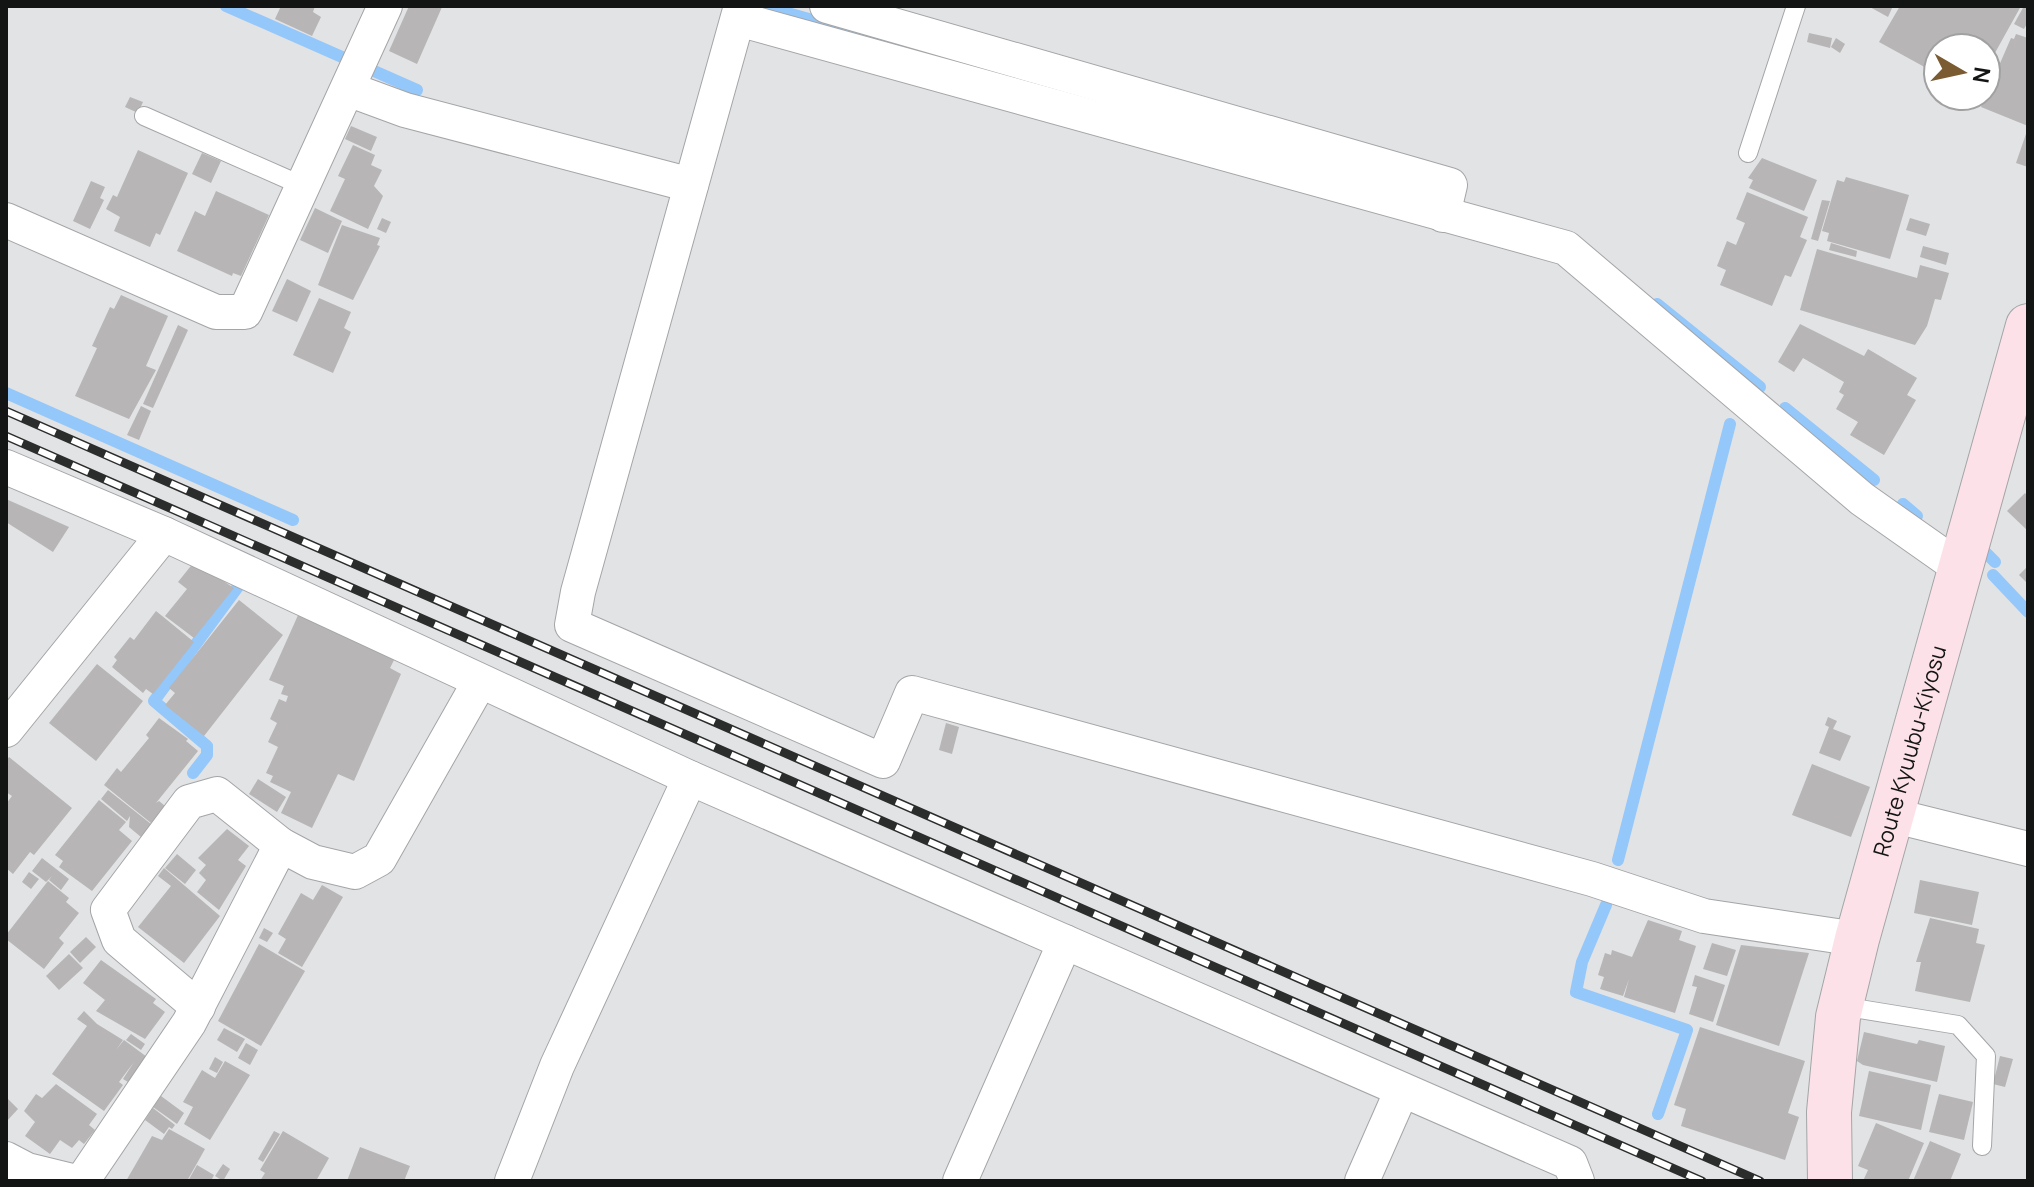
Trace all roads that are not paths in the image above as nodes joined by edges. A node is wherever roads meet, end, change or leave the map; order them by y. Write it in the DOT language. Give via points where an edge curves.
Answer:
graph roads {
  1 [pos="385,6"];
  2 [pos="827,6"];
  3 [pos="1796,6"];
  4 [pos="740,13"];
  5 [pos="348,89"];
  6 [pos="144,116"];
  7 [pos="1748,153"];
  8 [pos="691,185"];
  9 [pos="303,186"];
  10 [pos="1443,215"];
  11 [pos="6,220"];
  12 [pos="2028,326"];
  13 [pos="6,467"];
  14 [pos="164,534"];
  15 [pos="1960,568"];
  16 [pos="479,683"];
  17 [pos="6,730"];
  18 [pos="690,778"];
  19 [pos="1891,815"];
  20 [pos="281,845"];
  21 [pos="2028,849"];
  22 [pos="1857,939"];
  23 [pos="1065,942"];
  24 [pos="1841,1006"];
  25 [pos="198,1007"];
  26 [pos="1402,1090"];
  27 [pos="1982,1146"];
  28 [pos="6,1159"];
  29 [pos="72,1181"];
  30 [pos="82,1181"];
  31 [pos="512,1181"];
  32 [pos="960,1181"];
  33 [pos="1362,1181"];
  34 [pos="1577,1181"];
  35 [pos="1830,1181"];
  1 -- 5 [label="street"];
  2 -- 10 [label="street" via="1450,185"];
  3 -- 7 [label="lane"];
  4 -- 8 [label="street"];
  4 -- 10 [label="street"];
  5 -- 8 [label="street" via="405,110"];
  5 -- 9 [label="street"];
  6 -- 9 [label="lane"];
  8 -- 22 [label="street" via="572,625 883,761 912,693 1592,879 1704,916"];
  9 -- 11 [label="street" via="245,312 216,312"];
  10 -- 15 [label="street" via="1566,248 1862,499"];
  12 -- 15 [label="main road, Route Kyuubu-Kiyosu"];
  13 -- 14 [label="street"];
  14 -- 16 [label="street"];
  14 -- 17 [label="street"];
  15 -- 19 [label="main road, Route Kyuubu-Kiyosu"];
  16 -- 18 [label="street"];
  16 -- 20 [label="street" via="379,859 355,872 313,862"];
  18 -- 23 [label="street"];
  18 -- 31 [label="street" via="557,1066"];
  19 -- 21 [label="street"];
  19 -- 22 [label="main road, Route Kyuubu-Kiyosu"];
  20 -- 25 [label="street"];
  20 -- 25 [label="street" via="217,794 189,802 108,910 119,940"];
  22 -- 24 [label="main road, Route Kyuubu-Kiyosu"];
  23 -- 26 [label="street"];
  23 -- 32 [label="street"];
  24 -- 27 [label="lane" via="1958,1025 1986,1056"];
  24 -- 35 [label="main road, Route Kyuubu-Kiyosu" via="1829,1112"];
  25 -- 30 [label="street"];
  26 -- 33 [label="street"];
  26 -- 34 [label="street" via="1570,1163"];
  28 -- 29 [label="street"];
}
